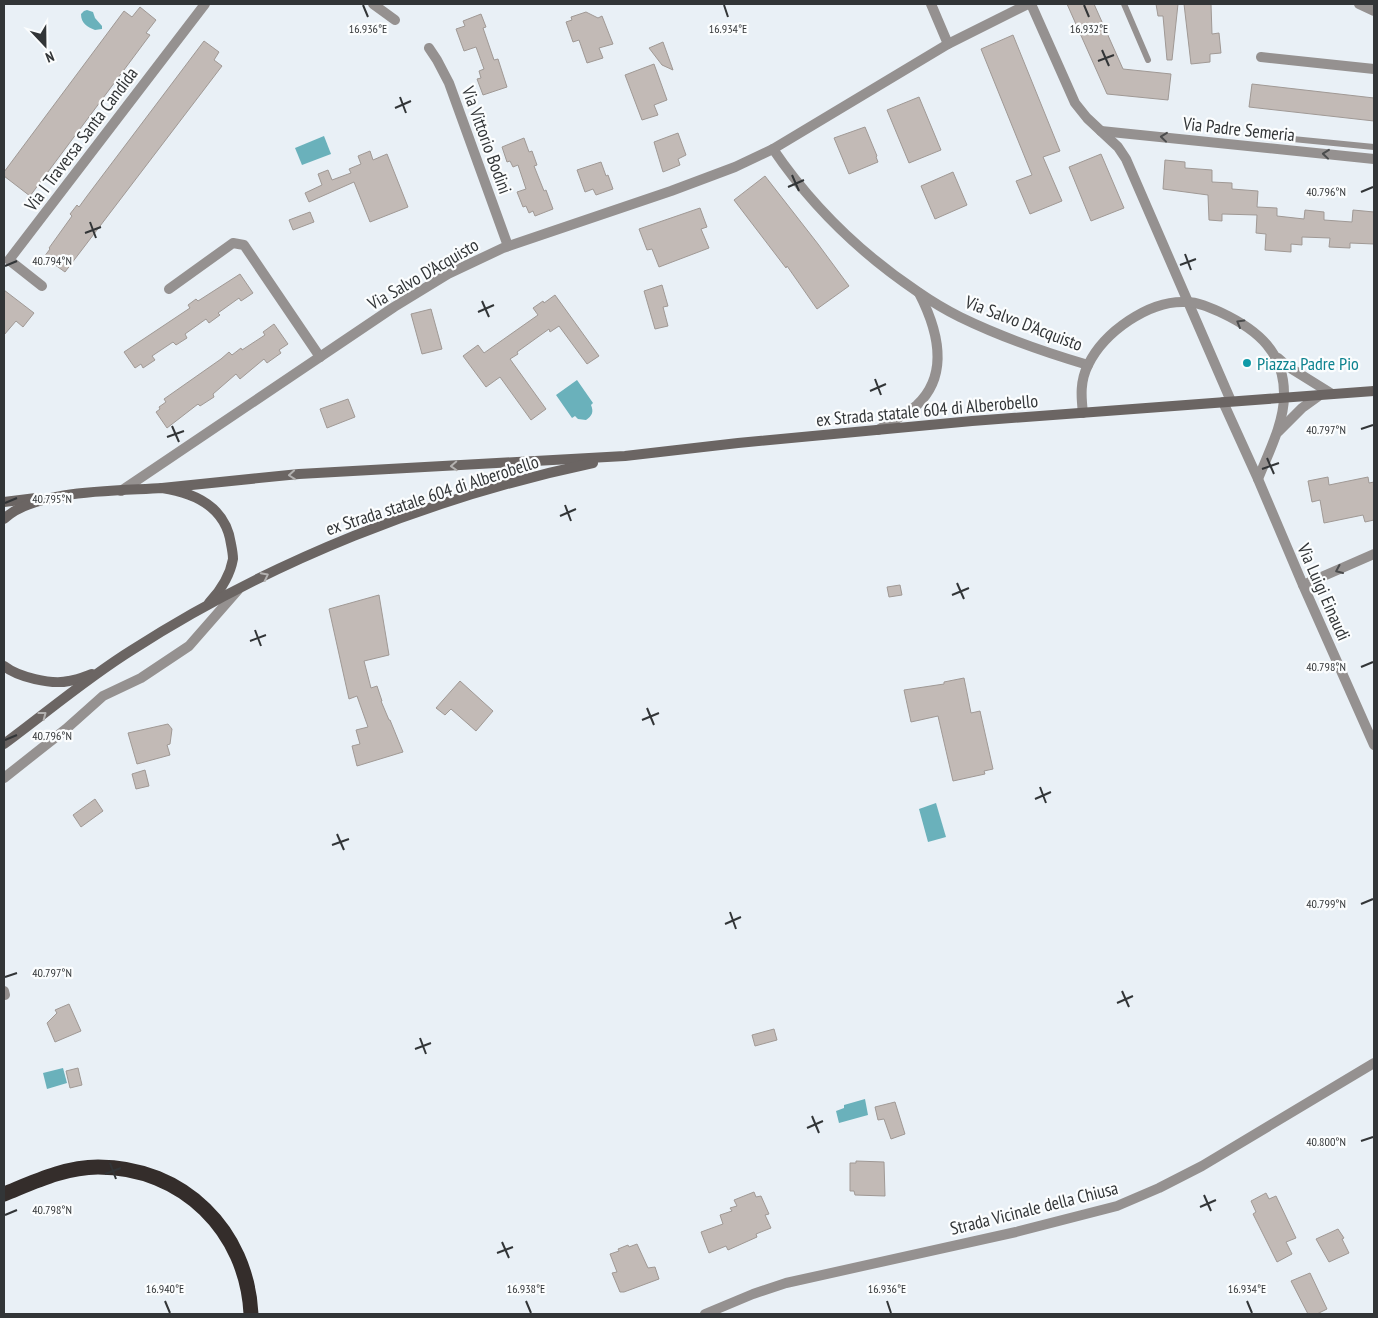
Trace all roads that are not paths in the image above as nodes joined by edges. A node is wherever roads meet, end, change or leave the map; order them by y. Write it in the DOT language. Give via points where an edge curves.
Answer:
graph roads {
  1 [pos="204,4"];
  2 [pos="373,4"];
  3 [pos="931,4"];
  4 [pos="1030,4"];
  5 [pos="1124,4"];
  6 [pos="1358,4"];
  7 [pos="1374,11"];
  8 [pos="395,20"];
  9 [pos="948,44"];
  10 [pos="429,48"];
  11 [pos="1260,58"];
  12 [pos="1148,60"];
  13 [pos="1374,69"];
  14 [pos="1101,131"];
  15 [pos="1253,135"];
  16 [pos="1374,147"];
  17 [pos="773,149"];
  18 [pos="1374,159"];
  19 [pos="508,246"];
  20 [pos="42,286"];
  21 [pos="169,289"];
  22 [pos="918,292"];
  23 [pos="1188,302"];
  24 [pos="1275,356"];
  25 [pos="320,357"];
  26 [pos="1088,365"];
  27 [pos="1374,391"];
  28 [pos="1332,394"];
  29 [pos="1320,395"];
  30 [pos="1284,397"];
  31 [pos="1227,402"];
  32 [pos="1083,413"];
  33 [pos="877,430"];
  34 [pos="1276,435"];
  35 [pos="625,456"];
  36 [pos="1258,479"];
  37 [pos="162,488"];
  38 [pos="121,491"];
  39 [pos="67,495"];
  40 [pos="4,502"];
  41 [pos="4,520"];
  42 [pos="1374,554"];
  43 [pos="1303,585"];
  44 [pos="238,590"];
  45 [pos="206,606"];
  46 [pos="4,666"];
  47 [pos="98,672"];
  48 [pos="4,744"];
  49 [pos="1374,745"];
  50 [pos="4,778"];
  51 [pos="1374,1062"];
  52 [pos="4,1194"];
  53 [pos="251,1314"];
  54 [pos="706,1314"];
  1 -- 20 [label="street, Via I Traversa Santa Candida" via="8,260"];
  2 -- 8 [label="street"];
  3 -- 9 [label="street"];
  4 -- 9 [label="street, Via Salvo D'Acquisto"];
  4 -- 14 [label="street, Via Luigi Einaudi" via="1075,103"];
  5 -- 12 [label="lane"];
  6 -- 7 [label="street"];
  9 -- 17 [label="street, Via Salvo D'Acquisto"];
  10 -- 19 [label="street, Via Vittorio Bodini" via="449,83"];
  11 -- 13 [label="street"];
  18 -- 14 [label="street, Via Padre Semeria, one-way"];
  14 -- 23 [label="street, Via Luigi Einaudi" via="1126,160"];
  15 -- 16 [label="lane"];
  17 -- 19 [label="street, Via Salvo D'Acquisto" via="671,191"];
  17 -- 22 [label="street, Via Salvo D'Acquisto" via="822,212 863,252"];
  19 -- 25 [label="street, Via Salvo D'Acquisto" via="440,279"];
  21 -- 25 [label="street" via="233,243 244,245"];
  22 -- 26 [label="street, Via Salvo D'Acquisto" via="991,331"];
  22 -- 33 [label="street" via="935,332 938,348 936,372 918,403"];
  24 -- 23 [label="street, one-way" via="1247,326 1208,306"];
  23 -- 26 [label="street" via="1166,304 1126,322 1110,336"];
  23 -- 31 [label="street, Via Luigi Einaudi"];
  24 -- 28 [label="street"];
  24 -- 30 [label="street" via="1280,364"];
  25 -- 38 [label="street, Via Salvo D'Acquisto"];
  26 -- 32 [label="street" via="1082,386"];
  27 -- 28 [label="main road, ex Strada statale 604 di Alberobello"];
  28 -- 29 [label="main road, ex Strada statale 604 di Alberobello"];
  29 -- 30 [label="main road, ex Strada statale 604 di Alberobello"];
  29 -- 34 [label="street"];
  30 -- 31 [label="main road, ex Strada statale 604 di Alberobello"];
  30 -- 34 [label="street"];
  31 -- 32 [label="main road, ex Strada statale 604 di Alberobello"];
  31 -- 36 [label="street, Via Luigi Einaudi"];
  32 -- 33 [label="main road, ex Strada statale 604 di Alberobello"];
  33 -- 35 [label="main road, ex Strada statale 604 di Alberobello"];
  34 -- 36 [label="street"];
  35 -- 37 [label="main road, ex Strada statale 604 di Alberobello, one-way" via="299,474"];
  44 -- 35 [label="main road, ex Strada statale 604 di Alberobello, one-way" via="324,548 386,524 549,472"];
  36 -- 43 [label="street, Via Luigi Einaudi"];
  37 -- 38 [label="main road"];
  37 -- 45 [label="main road" via="193,495 208,504 221,517 229,533 233,558 226,579"];
  38 -- 39 [label="main road"];
  39 -- 40 [label="main road"];
  39 -- 41 [label="main road" via="22,507"];
  42 -- 43 [label="street, one-way"];
  43 -- 49 [label="street, Via Luigi Einaudi"];
  44 -- 45 [label="main road, ex Strada statale 604 di Alberobello"];
  44 -- 50 [label="street" via="189,646 141,678 102,696"];
  45 -- 47 [label="main road, ex Strada statale 604 di Alberobello"];
  46 -- 47 [label="main road" via="26,677 48,681 67,682"];
  48 -- 47 [label="main road, ex Strada statale 604 di Alberobello, one-way"];
  51 -- 54 [label="street, Strada Vicinale della Chiusa" via="1202,1166 1117,1206 786,1283"];
  52 -- 53 [label="highway" via="68,1170 97,1167 130,1170 163,1180 195,1200 230,1240 250,1294"];
}
